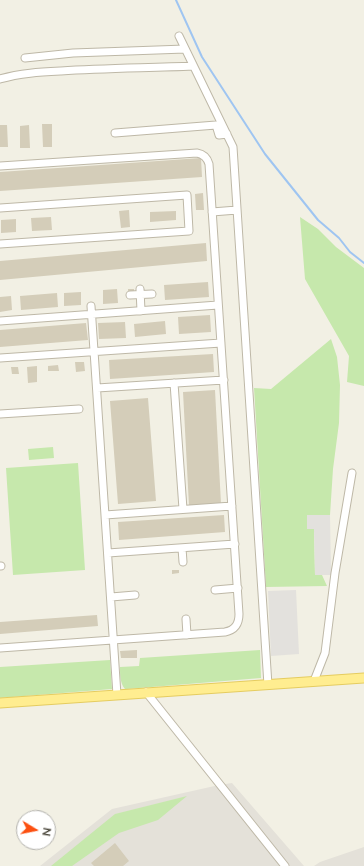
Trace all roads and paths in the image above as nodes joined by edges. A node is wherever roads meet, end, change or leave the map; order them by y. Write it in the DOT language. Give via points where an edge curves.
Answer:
graph roads {
  1 [pos="178,36"];
  2 [pos="185,49"];
  3 [pos="25,58"];
  4 [pos="193,66"];
  5 [pos="0,79"];
  6 [pos="114,133"];
  7 [pos="227,134"];
  8 [pos="0,166"];
  9 [pos="0,208"];
  10 [pos="237,210"];
  11 [pos="212,212"];
  12 [pos="0,244"];
  13 [pos="140,291"];
  14 [pos="152,294"];
  15 [pos="130,295"];
  16 [pos="218,305"];
  17 [pos="91,306"];
  18 [pos="141,311"];
  19 [pos="92,314"];
  20 [pos="0,321"];
  21 [pos="221,343"];
  22 [pos="94,352"];
  23 [pos="0,358"];
  24 [pos="224,380"];
  25 [pos="174,383"];
  26 [pos="97,388"];
  27 [pos="79,409"];
  28 [pos="0,414"];
  29 [pos="352,473"];
  30 [pos="232,506"];
  31 [pos="183,509"];
  32 [pos="106,515"];
  33 [pos="234,544"];
  34 [pos="182,548"];
  35 [pos="108,553"];
  36 [pos="183,562"];
  37 [pos="238,588"];
  38 [pos="215,590"];
  39 [pos="135,595"];
  40 [pos="111,597"];
  41 [pos="186,619"];
  42 [pos="187,635"];
  43 [pos="114,640"];
  44 [pos="0,648"];
  45 [pos="364,678"];
  46 [pos="314,681"];
  47 [pos="268,685"];
  48 [pos="146,692"];
  49 [pos="117,695"];
  50 [pos="0,703"];
  51 [pos="284,866"];
  1 -- 2 [label="lane"];
  2 -- 3 [label="lane" via="73,53"];
  2 -- 4 [label="lane"];
  4 -- 5 [label="lane" via="30,73"];
  4 -- 7 [label="lane"];
  6 -- 7 [label="lane" via="216,124 219,135"];
  7 -- 10 [label="lane" via="233,147"];
  8 -- 11 [label="lane" via="197,153 206,157 209,164"];
  9 -- 12 [label="lane" via="187,195 189,231"];
  10 -- 11 [label="lane"];
  10 -- 47 [label="lane"];
  11 -- 16 [label="lane"];
  13 -- 14 [label="lane"];
  13 -- 15 [label="lane"];
  13 -- 18 [label="lane"];
  16 -- 18 [label="lane"];
  16 -- 21 [label="lane"];
  17 -- 19 [label="lane"];
  18 -- 19 [label="lane"];
  19 -- 20 [label="lane"];
  19 -- 22 [label="lane"];
  21 -- 22 [label="lane"];
  21 -- 24 [label="lane"];
  22 -- 23 [label="lane"];
  22 -- 26 [label="lane"];
  24 -- 25 [label="lane"];
  24 -- 30 [label="lane"];
  25 -- 26 [label="lane"];
  25 -- 31 [label="lane"];
  26 -- 32 [label="lane"];
  27 -- 28 [label="lane"];
  29 -- 46 [label="lane" via="335,573 325,654"];
  30 -- 31 [label="lane"];
  30 -- 33 [label="lane"];
  31 -- 32 [label="lane"];
  32 -- 35 [label="lane"];
  33 -- 34 [label="lane"];
  33 -- 37 [label="lane"];
  34 -- 35 [label="lane"];
  34 -- 36 [label="lane"];
  35 -- 40 [label="lane"];
  37 -- 38 [label="lane"];
  37 -- 42 [label="lane" via="239,617 234,628 225,632"];
  39 -- 40 [label="lane"];
  40 -- 43 [label="lane"];
  41 -- 42 [label="lane"];
  42 -- 43 [label="lane"];
  43 -- 44 [label="lane"];
  43 -- 49 [label="lane"];
  45 -- 46 [label="main road"];
  46 -- 47 [label="main road"];
  47 -- 48 [label="main road"];
  48 -- 49 [label="main road"];
  48 -- 51 [label="lane"];
  49 -- 50 [label="main road"];
}
